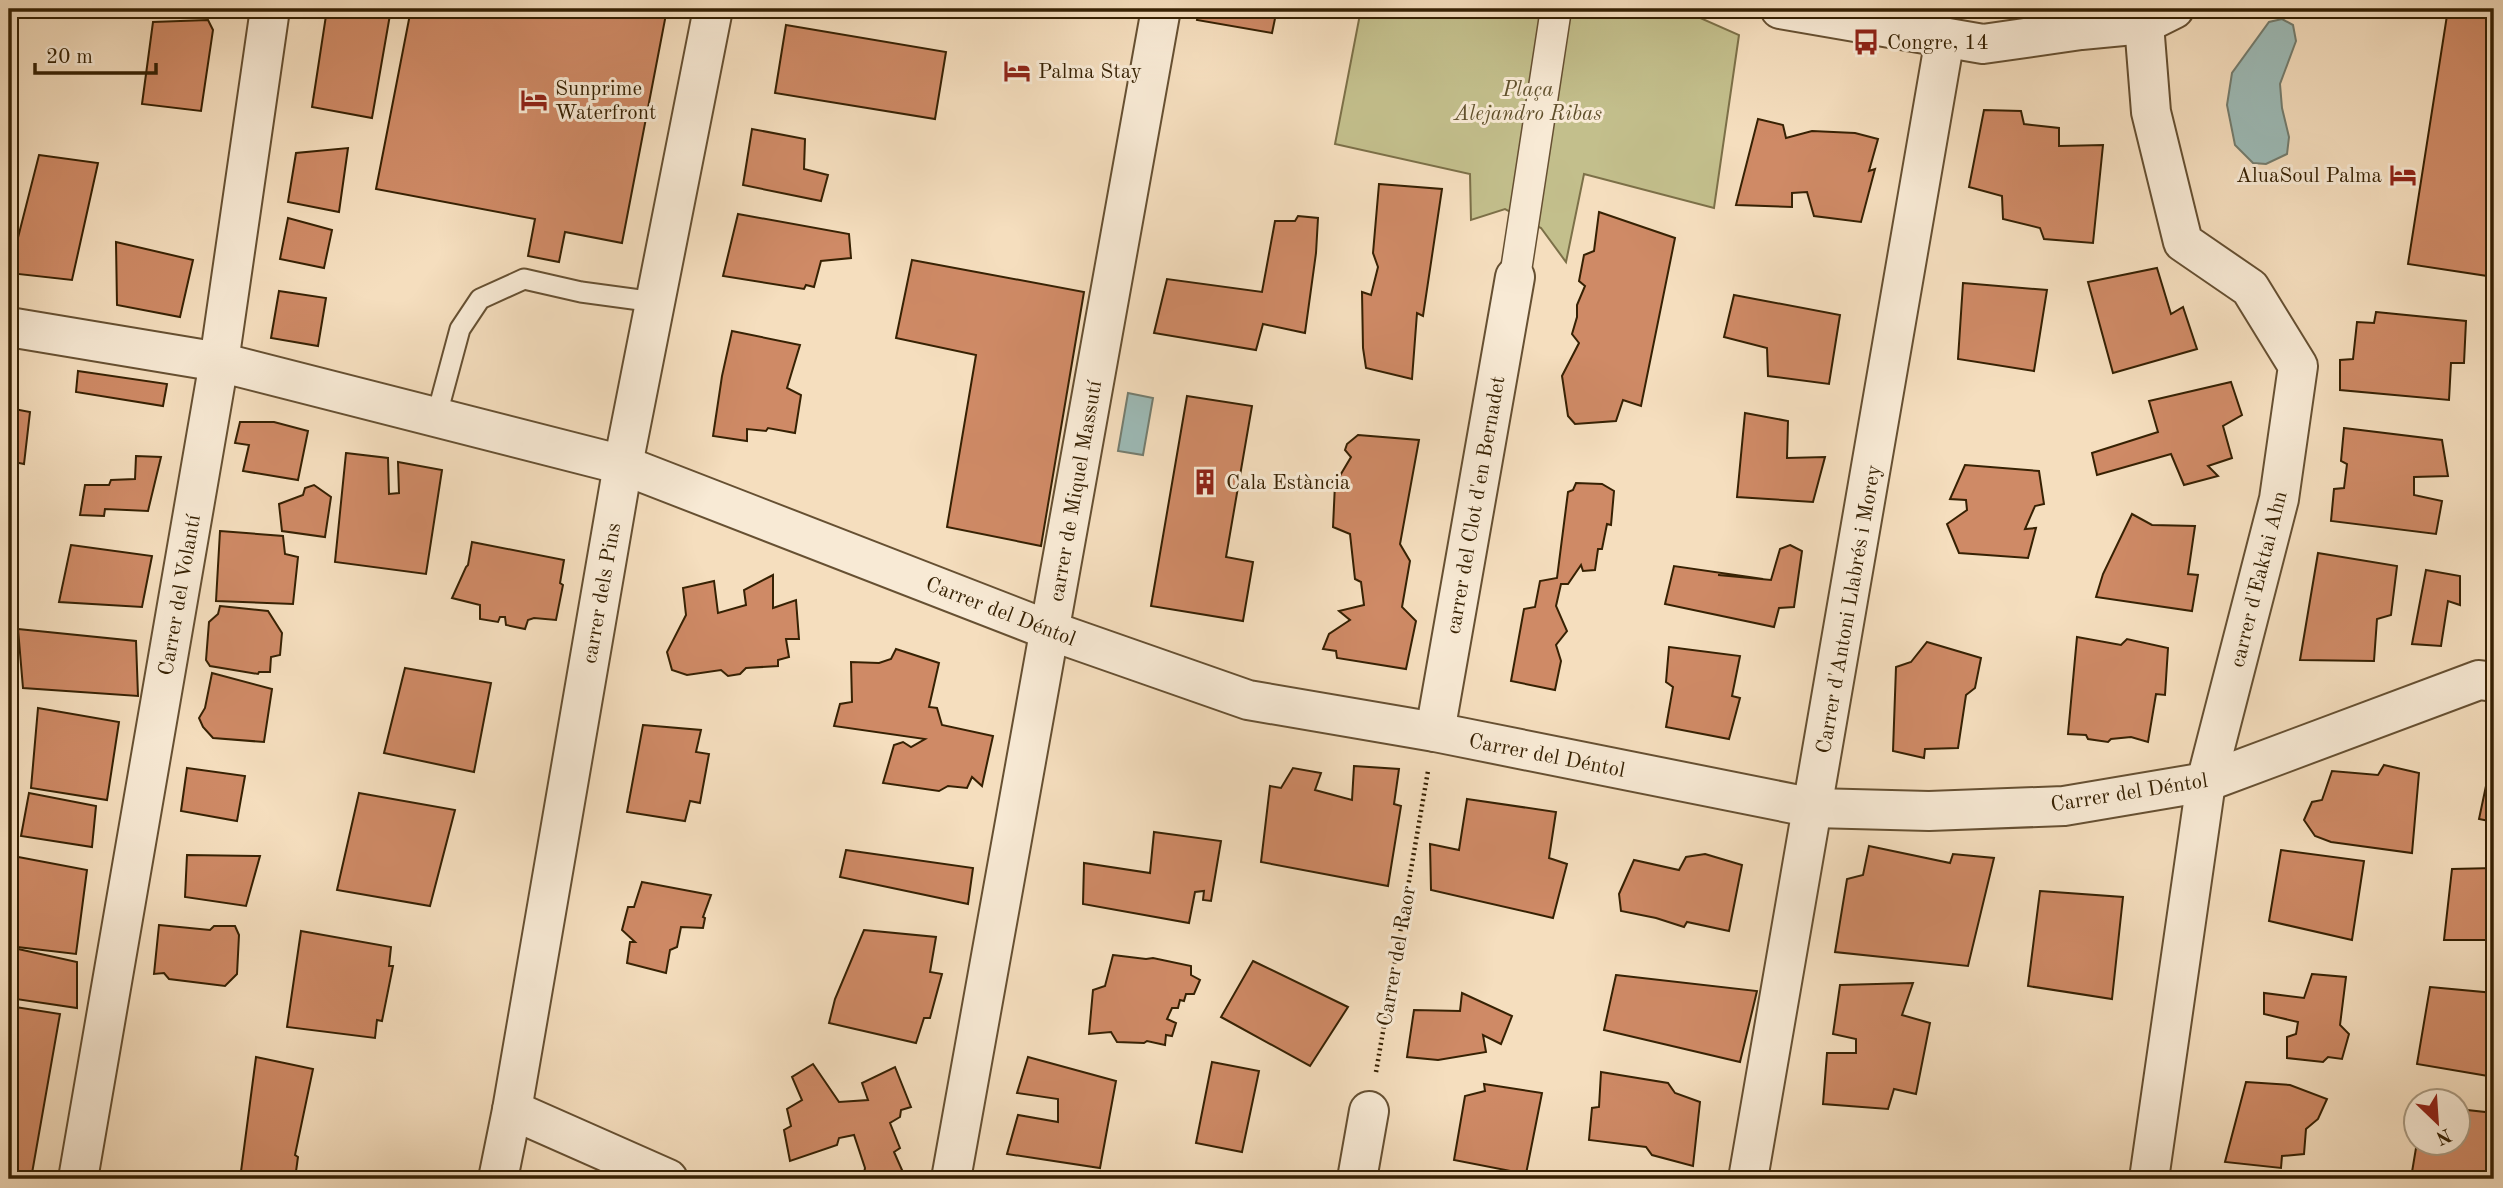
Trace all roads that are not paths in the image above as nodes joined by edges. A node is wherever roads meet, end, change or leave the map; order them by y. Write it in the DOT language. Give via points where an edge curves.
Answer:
graph roads {
  1 [pos="270,9"];
  2 [pos="713,9"];
  3 [pos="1161,9"];
  4 [pos="1556,9"];
  5 [pos="1780,9"];
  6 [pos="2159,17"];
  7 [pos="1945,38"];
  8 [pos="1515,276"];
  9 [pos="655,302"];
  10 [pos="9,327"];
  11 [pos="219,362"];
  12 [pos="436,418"];
  13 [pos="623,465"];
  14 [pos="1051,631"];
  15 [pos="2494,682"];
  16 [pos="1434,733"];
  17 [pos="2206,782"];
  18 [pos="1814,808"];
  19 [pos="512,1110"];
  20 [pos="1369,1111"];
  21 [pos="78,1179"];
  22 [pos="498,1179"];
  23 [pos="668,1179"];
  24 [pos="951,1179"];
  25 [pos="1357,1179"];
  26 [pos="1748,1179"];
  27 [pos="2149,1179"];
  1 -- 11 [label="street, Carrer del Volantí"];
  2 -- 9 [label="street, carrer dels Pins"];
  3 -- 14 [label="street, carrer de Miquel Massutí"];
  4 -- 8 [label="street"];
  5 -- 7 [label="street"];
  6 -- 7 [label="street" via="1983,44"];
  6 -- 17 [label="street, carrer d'Eaktai Ahn" via="2151,112 2183,242 2249,288 2298,366 2279,499"];
  7 -- 18 [label="street, Carrer d'Antoni Llabrés i Morey"];
  8 -- 16 [label="street, carrer del Clot d'en Bernadet"];
  9 -- 12 [label="lane" via="524,279 480,299 460,329"];
  9 -- 13 [label="street, carrer dels Pins"];
  10 -- 11 [label="street, Carrer del Déntol"];
  11 -- 12 [label="street, Carrer del Déntol"];
  11 -- 21 [label="street, Carrer del Volantí"];
  12 -- 13 [label="street, Carrer del Déntol"];
  13 -- 14 [label="street, Carrer del Déntol"];
  13 -- 19 [label="street, carrer dels Pins"];
  14 -- 16 [label="street, Carrer del Déntol" via="1248,700"];
  14 -- 24 [label="street, carrer de Miquel Massutí"];
  15 -- 17 [label="street, Carrer del Déntol" via="2479,680"];
  16 -- 18 [label="street, Carrer del Déntol"];
  17 -- 18 [label="street, Carrer del Déntol" via="2064,806"];
  17 -- 27 [label="street, carrer d'Eaktai Ahn"];
  18 -- 26 [label="street, Carrer d'Antoni Llabrés i Morey"];
  19 -- 22 [label="street, carrer dels Pins"];
  19 -- 23 [label="street"];
  20 -- 25 [label="street"];
}
